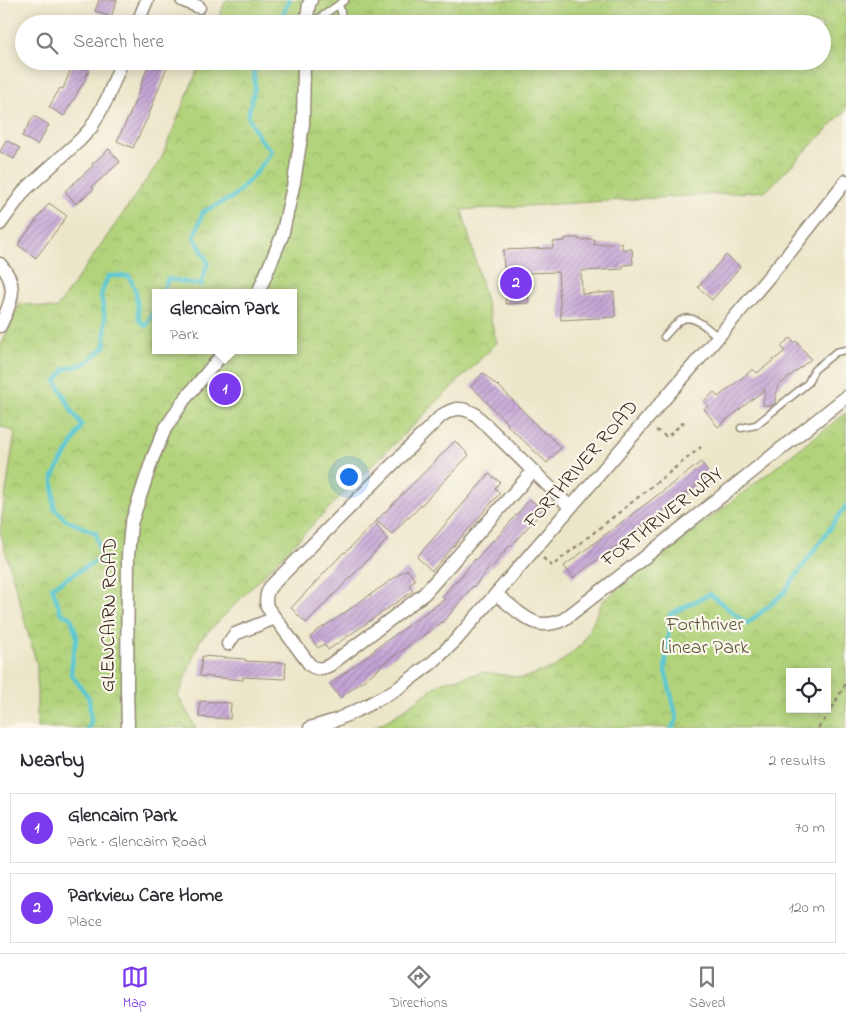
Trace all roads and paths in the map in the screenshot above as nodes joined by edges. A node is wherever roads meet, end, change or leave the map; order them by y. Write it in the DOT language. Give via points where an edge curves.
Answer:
graph roads {
  1 [pos="147,0"];
  2 [pos="182,0"];
  3 [pos="311,0"];
  4 [pos="342,2"];
  5 [pos="200,7"];
  6 [pos="141,15"];
  7 [pos="308,15"];
  8 [pos="324,15"];
  9 [pos="343,15"];
  10 [pos="118,70"];
  11 [pos="304,70"];
  12 [pos="846,181"];
  13 [pos="0,224"];
  14 [pos="0,264"];
  15 [pos="260,289"];
  16 [pos="0,326"];
  17 [pos="664,337"];
  18 [pos="718,337"];
  19 [pos="846,350"];
  20 [pos="223,354"];
  21 [pos="846,397"];
  22 [pos="687,419"];
  23 [pos="644,422"];
  24 [pos="741,428"];
  25 [pos="701,447"];
  26 [pos="533,471"];
  27 [pos="570,507"];
  28 [pos="534,550"];
  29 [pos="496,594"];
  30 [pos="275,618"];
  31 [pos="228,644"];
  32 [pos="846,683"];
  33 [pos="128,728"];
  34 [pos="310,728"];
  35 [pos="818,728"];
  1 -- 6 [label="street"];
  2 -- 5 [label="street"];
  3 -- 7 [label="street"];
  4 -- 8 [label="lane"];
  4 -- 9 [label="lane"];
  10 -- 13 [label="street" via="91,128 25,190"];
  11 -- 15 [label="street" via="303,124 294,182 282,236"];
  12 -- 18 [label="street, FORTHRIVER ROAD"];
  14 -- 16 [label="street" via="12,286 11,299"];
  17 -- 18 [label="lane" via="675,325 688,318"];
  18 -- 23 [label="street, FORTHRIVER ROAD"];
  19 -- 24 [label="lane" via="836,352 814,370 808,383 756,425"];
  20 -- 33 [label="street, GLENCAIRN ROAD" via="184,400 165,429 152,457 131,524 128,556"];
  21 -- 29 [label="street, FORTHRIVER WAY" via="563,620 546,625 536,623"];
  22 -- 23 [label="path" via="667,437"];
  23 -- 27 [label="street, FORTHRIVER ROAD"];
  25 -- 28 [label="path" via="552,566"];
  26 -- 27 [label="street"];
  26 -- 30 [label="street" via="424,594 330,665 316,668 310,665"];
  26 -- 30 [label="street" via="475,414 462,409 440,416 270,587 265,600"];
  27 -- 28 [label="street, FORTHRIVER ROAD"];
  28 -- 29 [label="street, FORTHRIVER ROAD"];
  29 -- 34 [label="street, FORTHRIVER ROAD" via="433,662 396,689 336,720"];
  30 -- 31 [label="street" via="235,634"];
  32 -- 35 [label="path"];
}
